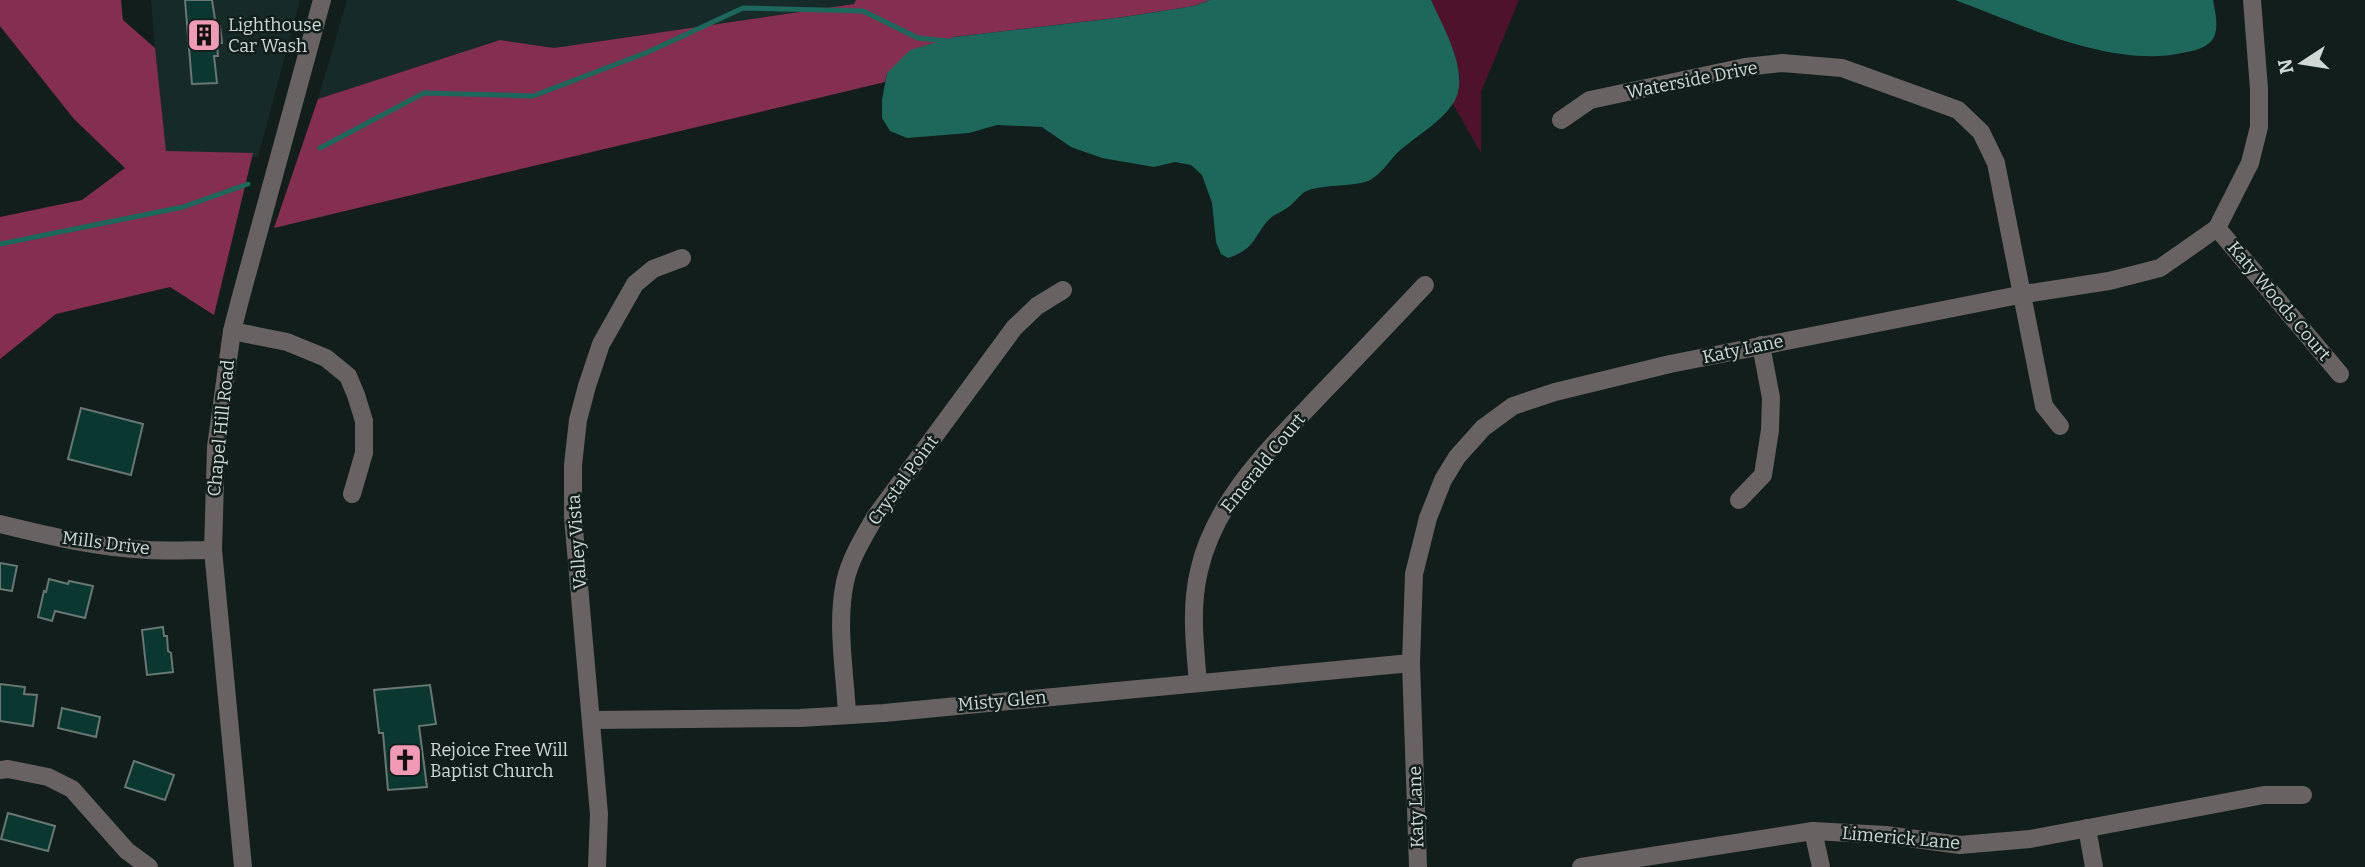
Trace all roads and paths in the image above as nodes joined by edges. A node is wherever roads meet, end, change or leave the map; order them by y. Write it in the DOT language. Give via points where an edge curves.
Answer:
graph roads {
  1 [pos="322,0"];
  2 [pos="2252,0"];
  3 [pos="1561,120"];
  4 [pos="2217,228"];
  5 [pos="682,258"];
  6 [pos="1425,285"];
  7 [pos="1063,290"];
  8 [pos="2024,294"];
  9 [pos="232,331"];
  10 [pos="1761,345"];
  11 [pos="2340,374"];
  12 [pos="2060,426"];
  13 [pos="352,494"];
  14 [pos="1739,500"];
  15 [pos="0,524"];
  16 [pos="213,550"];
  17 [pos="1411,663"];
  18 [pos="1198,683"];
  19 [pos="847,714"];
  20 [pos="592,720"];
  21 [pos="0,770"];
  22 [pos="2303,795"];
  23 [pos="2087,828"];
  24 [pos="1813,831"];
  25 [pos="149,867"];
  26 [pos="243,867"];
  27 [pos="597,867"];
  28 [pos="1418,867"];
  29 [pos="1581,867"];
  30 [pos="1821,867"];
  31 [pos="2094,867"];
  1 -- 9 [label="street, Chapel Hill Road"];
  2 -- 4 [label="street, Katy Lane" via="2259,127 2250,163"];
  3 -- 8 [label="street, Waterside Drive" via="1590,100 1782,63 1842,68 1958,110 1981,132 1996,163"];
  4 -- 8 [label="street, Katy Lane" via="2160,268"];
  4 -- 11 [label="street, Katy Woods Court"];
  5 -- 20 [label="street, Valley Vista" via="653,269 635,284 601,344 578,420 573,517"];
  6 -- 18 [label="street, Emerald Court" via="1288,429 1221,512 1199,568 1194,596"];
  7 -- 19 [label="street, Crystal Point" via="1014,328 875,517 856,550 845,581 841,617"];
  8 -- 10 [label="street, Katy Lane"];
  8 -- 12 [label="street, Waterside Drive" via="2044,406"];
  9 -- 13 [label="street" via="287,342 326,358 348,376 364,421 364,453"];
  9 -- 16 [label="street, Chapel Hill Road" via="216,447"];
  10 -- 14 [label="street" via="1771,398 1770,430 1763,475"];
  10 -- 17 [label="street, Katy Lane" via="1555,392 1513,406 1483,428 1457,457 1428,518 1414,574"];
  15 -- 16 [label="street, Mills Drive" via="103,545"];
  16 -- 26 [label="street, Chapel Hill Road"];
  17 -- 18 [label="street, Misty Glen"];
  17 -- 28 [label="street, Katy Lane"];
  18 -- 19 [label="street, Misty Glen"];
  19 -- 20 [label="street, Misty Glen"];
  20 -- 27 [label="street, Valley Vista" via="599,814"];
  21 -- 25 [label="street" via="47,776 72,789 127,851"];
  22 -- 23 [label="street, Limerick Lane" via="2263,795"];
  23 -- 24 [label="street, Limerick Lane" via="1960,845"];
  23 -- 31 [label="street"];
  24 -- 29 [label="street, Limerick Lane"];
  24 -- 30 [label="street"];
}
